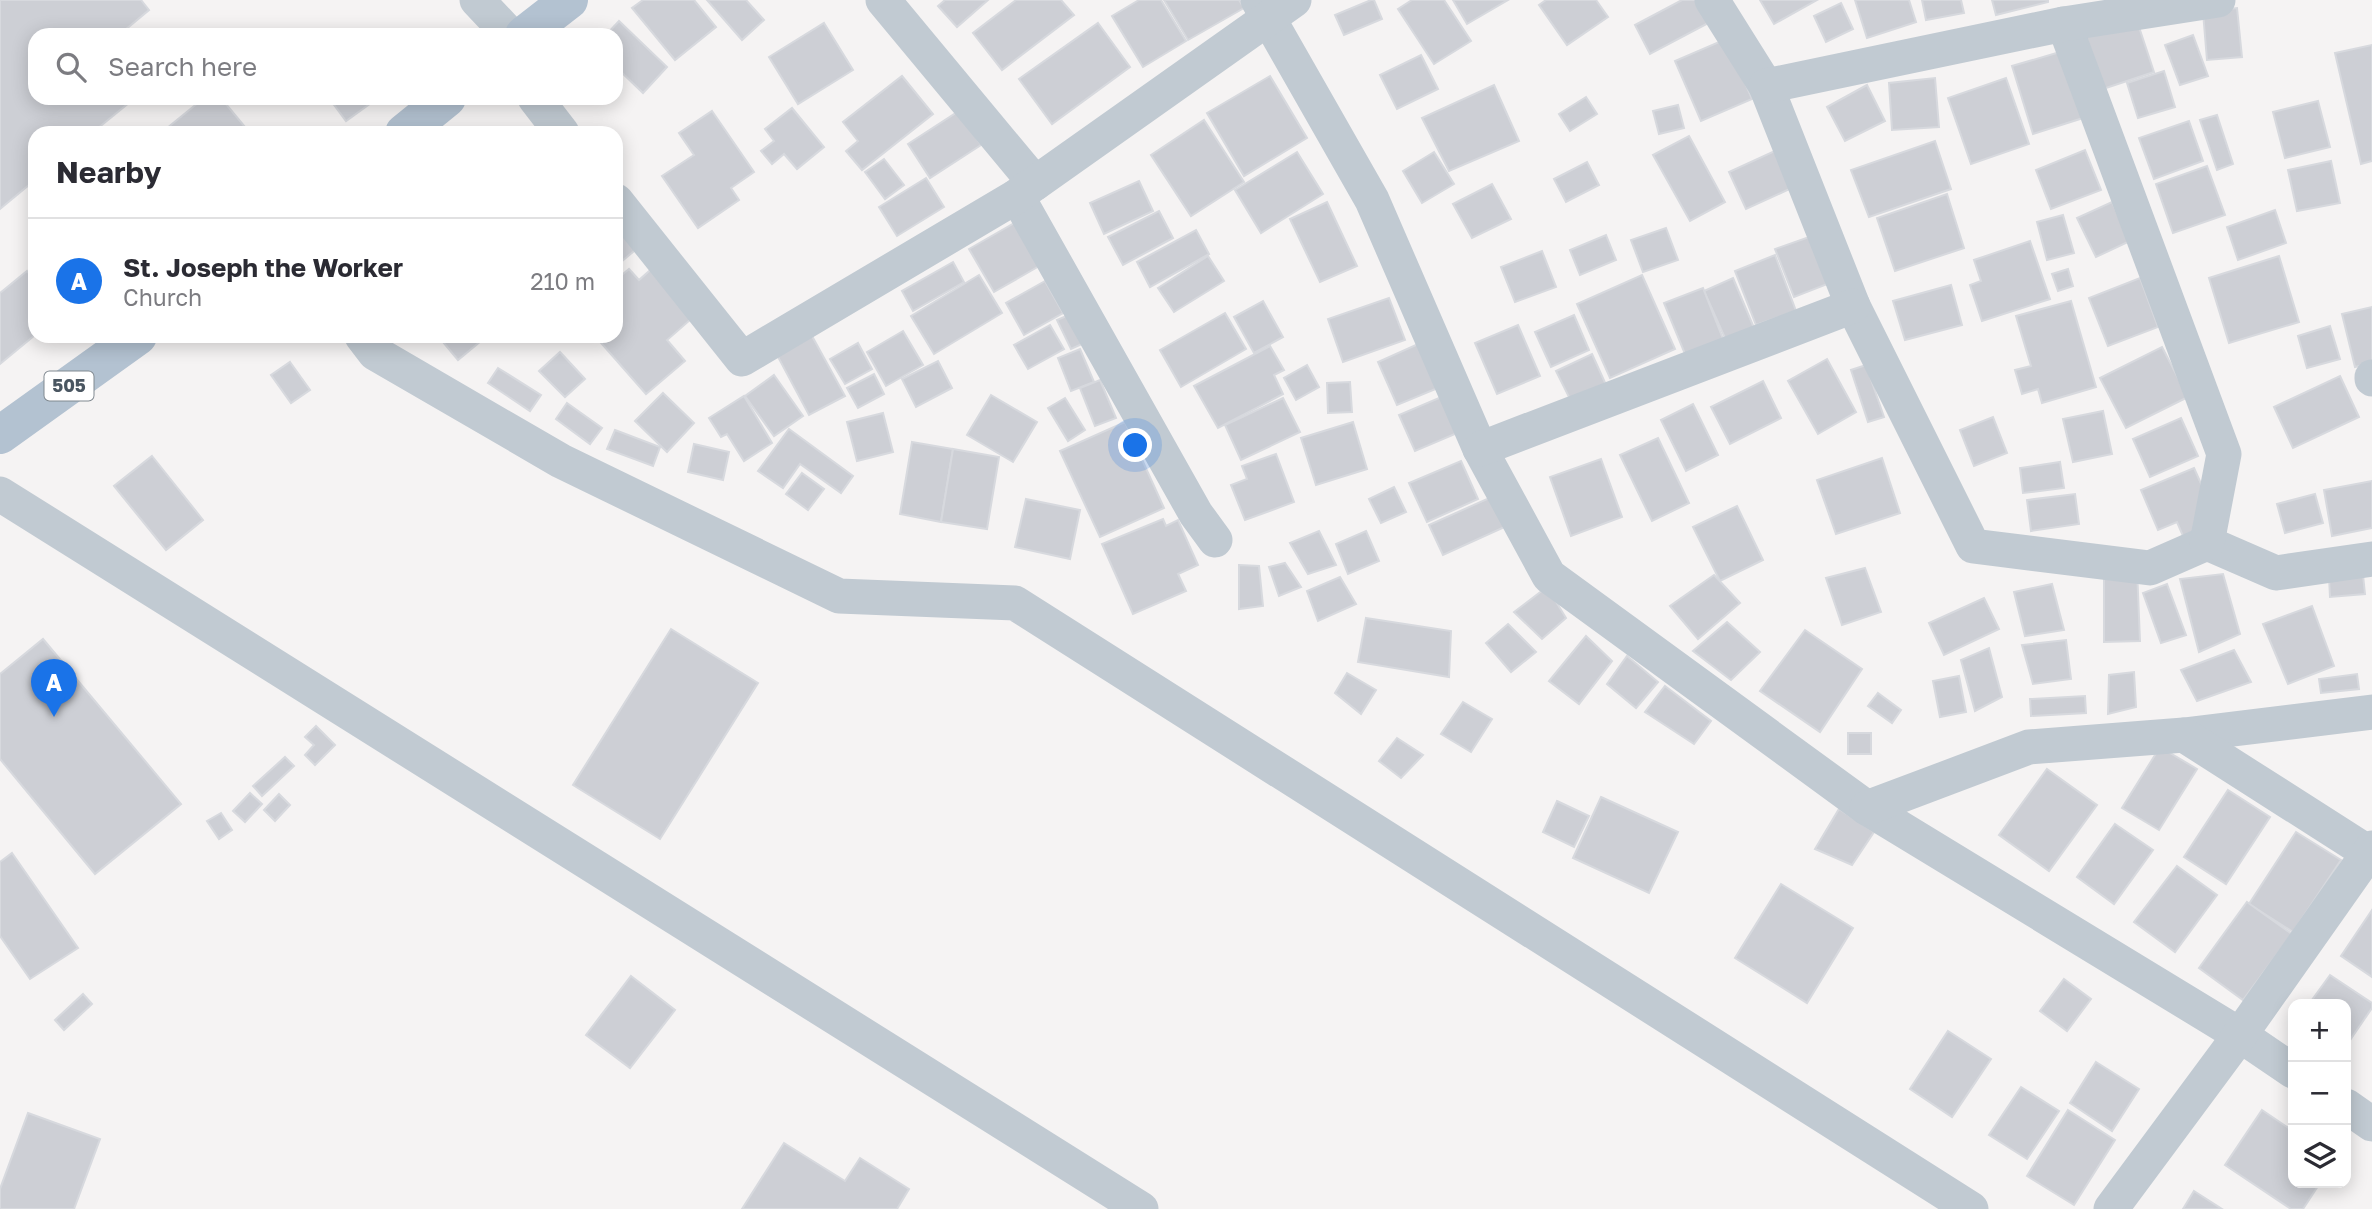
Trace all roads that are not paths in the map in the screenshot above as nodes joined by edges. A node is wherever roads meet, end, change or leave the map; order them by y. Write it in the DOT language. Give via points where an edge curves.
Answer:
graph roads {
  1 [pos="477,0"];
  2 [pos="569,0"];
  3 [pos="883,0"];
  4 [pos="1712,0"];
  5 [pos="2218,0"];
  6 [pos="1274,6"];
  7 [pos="2064,24"];
  8 [pos="503,28"];
  9 [pos="533,28"];
  10 [pos="1766,86"];
  11 [pos="438,105"];
  12 [pos="540,105"];
  13 [pos="413,126"];
  14 [pos="557,126"];
  15 [pos="1026,189"];
  16 [pos="623,210"];
  17 [pos="1853,306"];
  18 [pos="128,343"];
  19 [pos="367,343"];
  20 [pos="0,435"];
  21 [pos="1480,449"];
  22 [pos="0,494"];
  23 [pos="1215,540"];
  24 [pos="2207,543"];
  25 [pos="2372,559"];
  26 [pos="2372,712"];
  27 [pos="2184,735"];
  28 [pos="1867,808"];
  29 [pos="2371,852"];
  30 [pos="2240,1035"];
  31 [pos="2288,1068"];
  32 [pos="2351,1110"];
  33 [pos="2372,1124"];
  34 [pos="1141,1209"];
  35 [pos="1971,1209"];
  36 [pos="2111,1209"];
  1 -- 8 [label="street"];
  2 -- 9 [label="main road"];
  3 -- 15 [label="street"];
  4 -- 10 [label="street"];
  5 -- 7 [label="street"];
  6 -- 15 [label="street"];
  6 -- 21 [label="street" via="1372,200"];
  7 -- 10 [label="street"];
  7 -- 24 [label="street" via="2224,454"];
  10 -- 17 [label="street"];
  11 -- 13 [label="main road"];
  12 -- 14 [label="street"];
  15 -- 16 [label="street" via="742,359"];
  15 -- 23 [label="street" via="1196,514"];
  17 -- 21 [label="street"];
  17 -- 24 [label="street" via="1973,545 2150,568"];
  18 -- 20 [label="main road, 505"];
  19 -- 35 [label="street" via="375,353 561,461 839,596 1015,603"];
  21 -- 28 [label="street" via="1549,576"];
  22 -- 34 [label="street"];
  24 -- 25 [label="street" via="2276,573"];
  26 -- 27 [label="street"];
  27 -- 28 [label="street" via="2029,747"];
  27 -- 29 [label="street"];
  28 -- 30 [label="street"];
  29 -- 30 [label="street"];
  30 -- 31 [label="street"];
  30 -- 36 [label="street"];
  32 -- 33 [label="street"];
}
